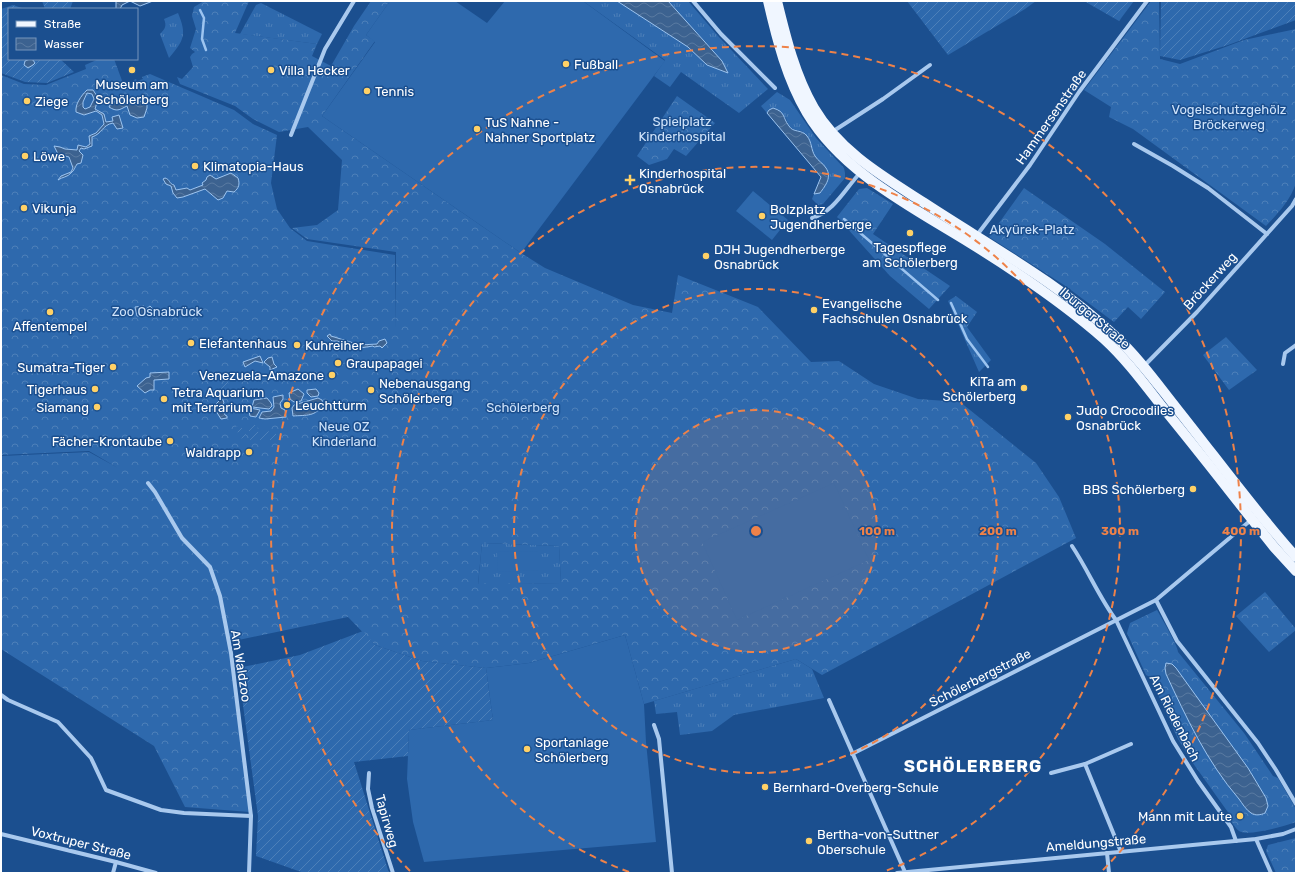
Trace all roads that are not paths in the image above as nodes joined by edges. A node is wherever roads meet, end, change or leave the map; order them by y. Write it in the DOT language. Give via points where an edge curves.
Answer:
graph roads {
  1 [pos="354,1"];
  2 [pos="693,1"];
  3 [pos="768,1"];
  4 [pos="777,1"];
  5 [pos="1147,1"];
  6 [pos="930,65"];
  7 [pos="776,88"];
  8 [pos="832,132"];
  9 [pos="291,135"];
  10 [pos="1134,144"];
  11 [pos="864,169"];
  12 [pos="1296,199"];
  13 [pos="812,218"];
  14 [pos="1267,234"];
  15 [pos="973,240"];
  16 [pos="1296,345"];
  17 [pos="1283,364"];
  18 [pos="1144,367"];
  19 [pos="1136,374"];
  20 [pos="148,483"];
  21 [pos="1256,517"];
  22 [pos="1072,546"];
  23 [pos="1296,556"];
  24 [pos="1296,571"];
  25 [pos="1156,600"];
  26 [pos="1116,620"];
  27 [pos="1,695"];
  28 [pos="829,700"];
  29 [pos="654,725"];
  30 [pos="1131,744"];
  31 [pos="852,754"];
  32 [pos="1084,764"];
  33 [pos="369,773"];
  34 [pos="1051,774"];
  35 [pos="1296,804"];
  36 [pos="251,816"];
  37 [pos="1296,829"];
  38 [pos="1,834"];
  39 [pos="1256,839"];
  40 [pos="1236,841"];
  41 [pos="1121,852"];
  42 [pos="1108,853"];
  43 [pos="116,862"];
  44 [pos="905,872"];
  45 [pos="114,873"];
  46 [pos="156,873"];
  47 [pos="249,873"];
  48 [pos="393,873"];
  49 [pos="672,873"];
  50 [pos="897,873"];
  51 [pos="1109,873"];
  52 [pos="1271,873"];
  1 -- 9 [label="street" via="325,50"];
  2 -- 7 [label="street" via="721,34"];
  3 -- 11 [label="main road, Iburger Straße" via="782,55 807,114 840,154"];
  4 -- 8 [label="main road, Iburger Straße" via="790,53 801,83 815,109"];
  5 -- 15 [label="street, Hammersenstraße"];
  6 -- 8 [label="street"];
  8 -- 11 [label="main road, Iburger Straße"];
  10 -- 14 [label="street" via="1208,188"];
  11 -- 13 [label="street" via="831,207"];
  11 -- 15 [label="main road, Iburger Straße"];
  12 -- 14 [label="street, Bröckerweg"];
  14 -- 18 [label="street, Bröckerweg"];
  15 -- 18 [label="main road, Iburger Straße" via="1058,290 1117,337"];
  15 -- 19 [label="main road, Iburger Straße" via="1071,312 1105,340"];
  16 -- 17 [label="street" via="1285,353"];
  18 -- 19 [label="street, Bröckerweg"];
  18 -- 21 [label="main road, Iburger Straße"];
  19 -- 21 [label="main road, Iburger Straße"];
  20 -- 36 [label="street, Am Waldzoo" via="182,538 210,567 220,596"];
  21 -- 23 [label="main road, Iburger Straße"];
  21 -- 24 [label="main road, Iburger Straße" via="1274,547"];
  21 -- 25 [label="street, Schölerbergstraße"];
  22 -- 26 [label="street"];
  25 -- 26 [label="street, Schölerbergstraße"];
  25 -- 35 [label="street" via="1177,641 1258,743"];
  26 -- 31 [label="street, Schölerbergstraße"];
  26 -- 40 [label="street, Am Riedenbach" via="1173,741 1231,827"];
  27 -- 36 [label="street" via="58,722 91,758 106,790 161,810"];
  28 -- 31 [label="street"];
  29 -- 49 [label="street" via="659,739"];
  30 -- 32 [label="street"];
  31 -- 44 [label="street"];
  32 -- 34 [label="street"];
  32 -- 41 [label="street"];
  33 -- 48 [label="street, Tapirweg" via="368,789 372,808"];
  36 -- 47 [label="street, Am Waldzoo"];
  37 -- 39 [label="street, Ameldungstraße"];
  38 -- 43 [label="street, Voxtruper Straße"];
  39 -- 40 [label="street, Ameldungstraße"];
  39 -- 52 [label="street"];
  40 -- 41 [label="street, Ameldungstraße"];
  41 -- 42 [label="street, Ameldungstraße"];
  42 -- 44 [label="street, Ameldungstraße"];
  42 -- 51 [label="street"];
  43 -- 45 [label="street"];
  43 -- 46 [label="street, Voxtruper Straße"];
  44 -- 50 [label="street, Ameldungstraße"];
}
